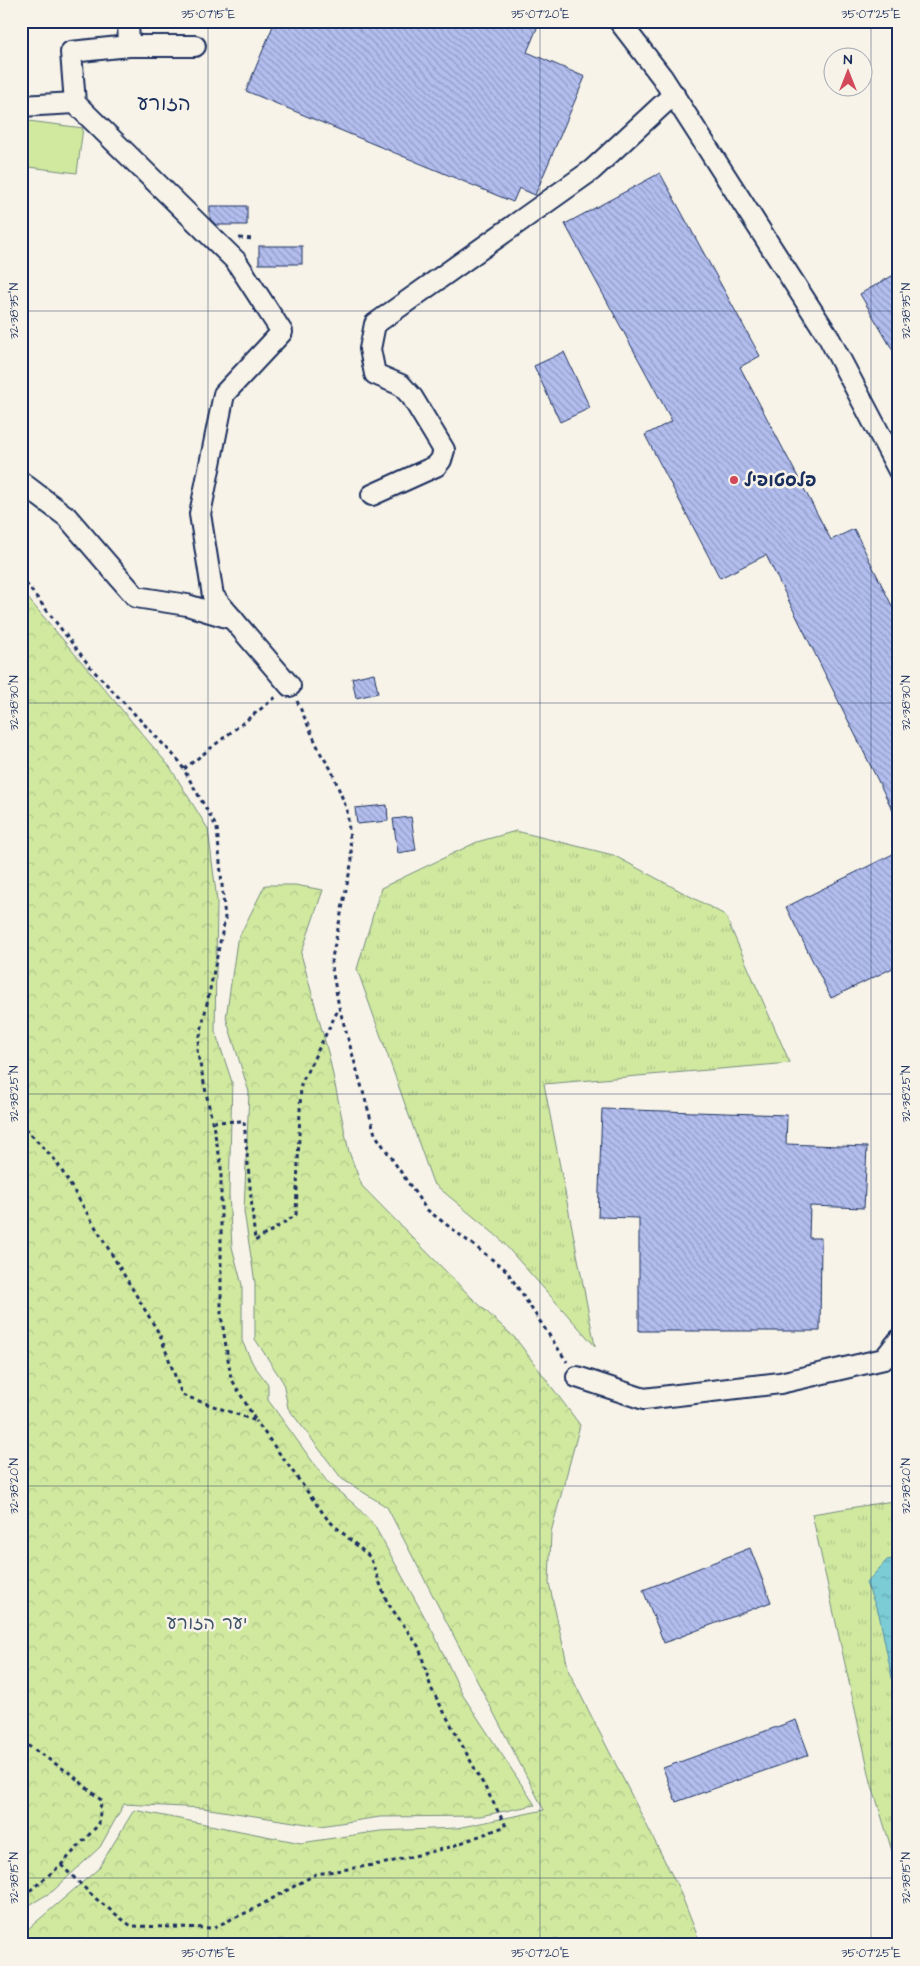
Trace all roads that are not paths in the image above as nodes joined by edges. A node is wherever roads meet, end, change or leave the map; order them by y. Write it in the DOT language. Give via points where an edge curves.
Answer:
graph roads {
  1 [pos="128,21"];
  2 [pos="619,21"];
  3 [pos="129,46"];
  4 [pos="195,46"];
  5 [pos="674,94"];
  6 [pos="75,103"];
  7 [pos="21,106"];
  8 [pos="899,471"];
  9 [pos="21,482"];
  10 [pos="372,495"];
  11 [pos="233,619"];
  12 [pos="290,686"];
  13 [pos="899,1340"];
  14 [pos="577,1377"];
  1 -- 3 [label="street"];
  2 -- 5 [label="street"];
  3 -- 4 [label="street"];
  3 -- 6 [label="street" via="71,52"];
  5 -- 8 [label="street" via="828,336"];
  5 -- 10 [label="street" via="592,170 375,324 370,349 376,374 401,386 412,397 444,450 436,466"];
  6 -- 7 [label="street"];
  6 -- 11 [label="street" via="236,260 282,332 224,394 200,514 213,596"];
  9 -- 11 [label="street" via="67,517 136,597 187,605"];
  11 -- 12 [label="street"];
  13 -- 14 [label="street" via="884,1359 770,1384 644,1399"];
}
